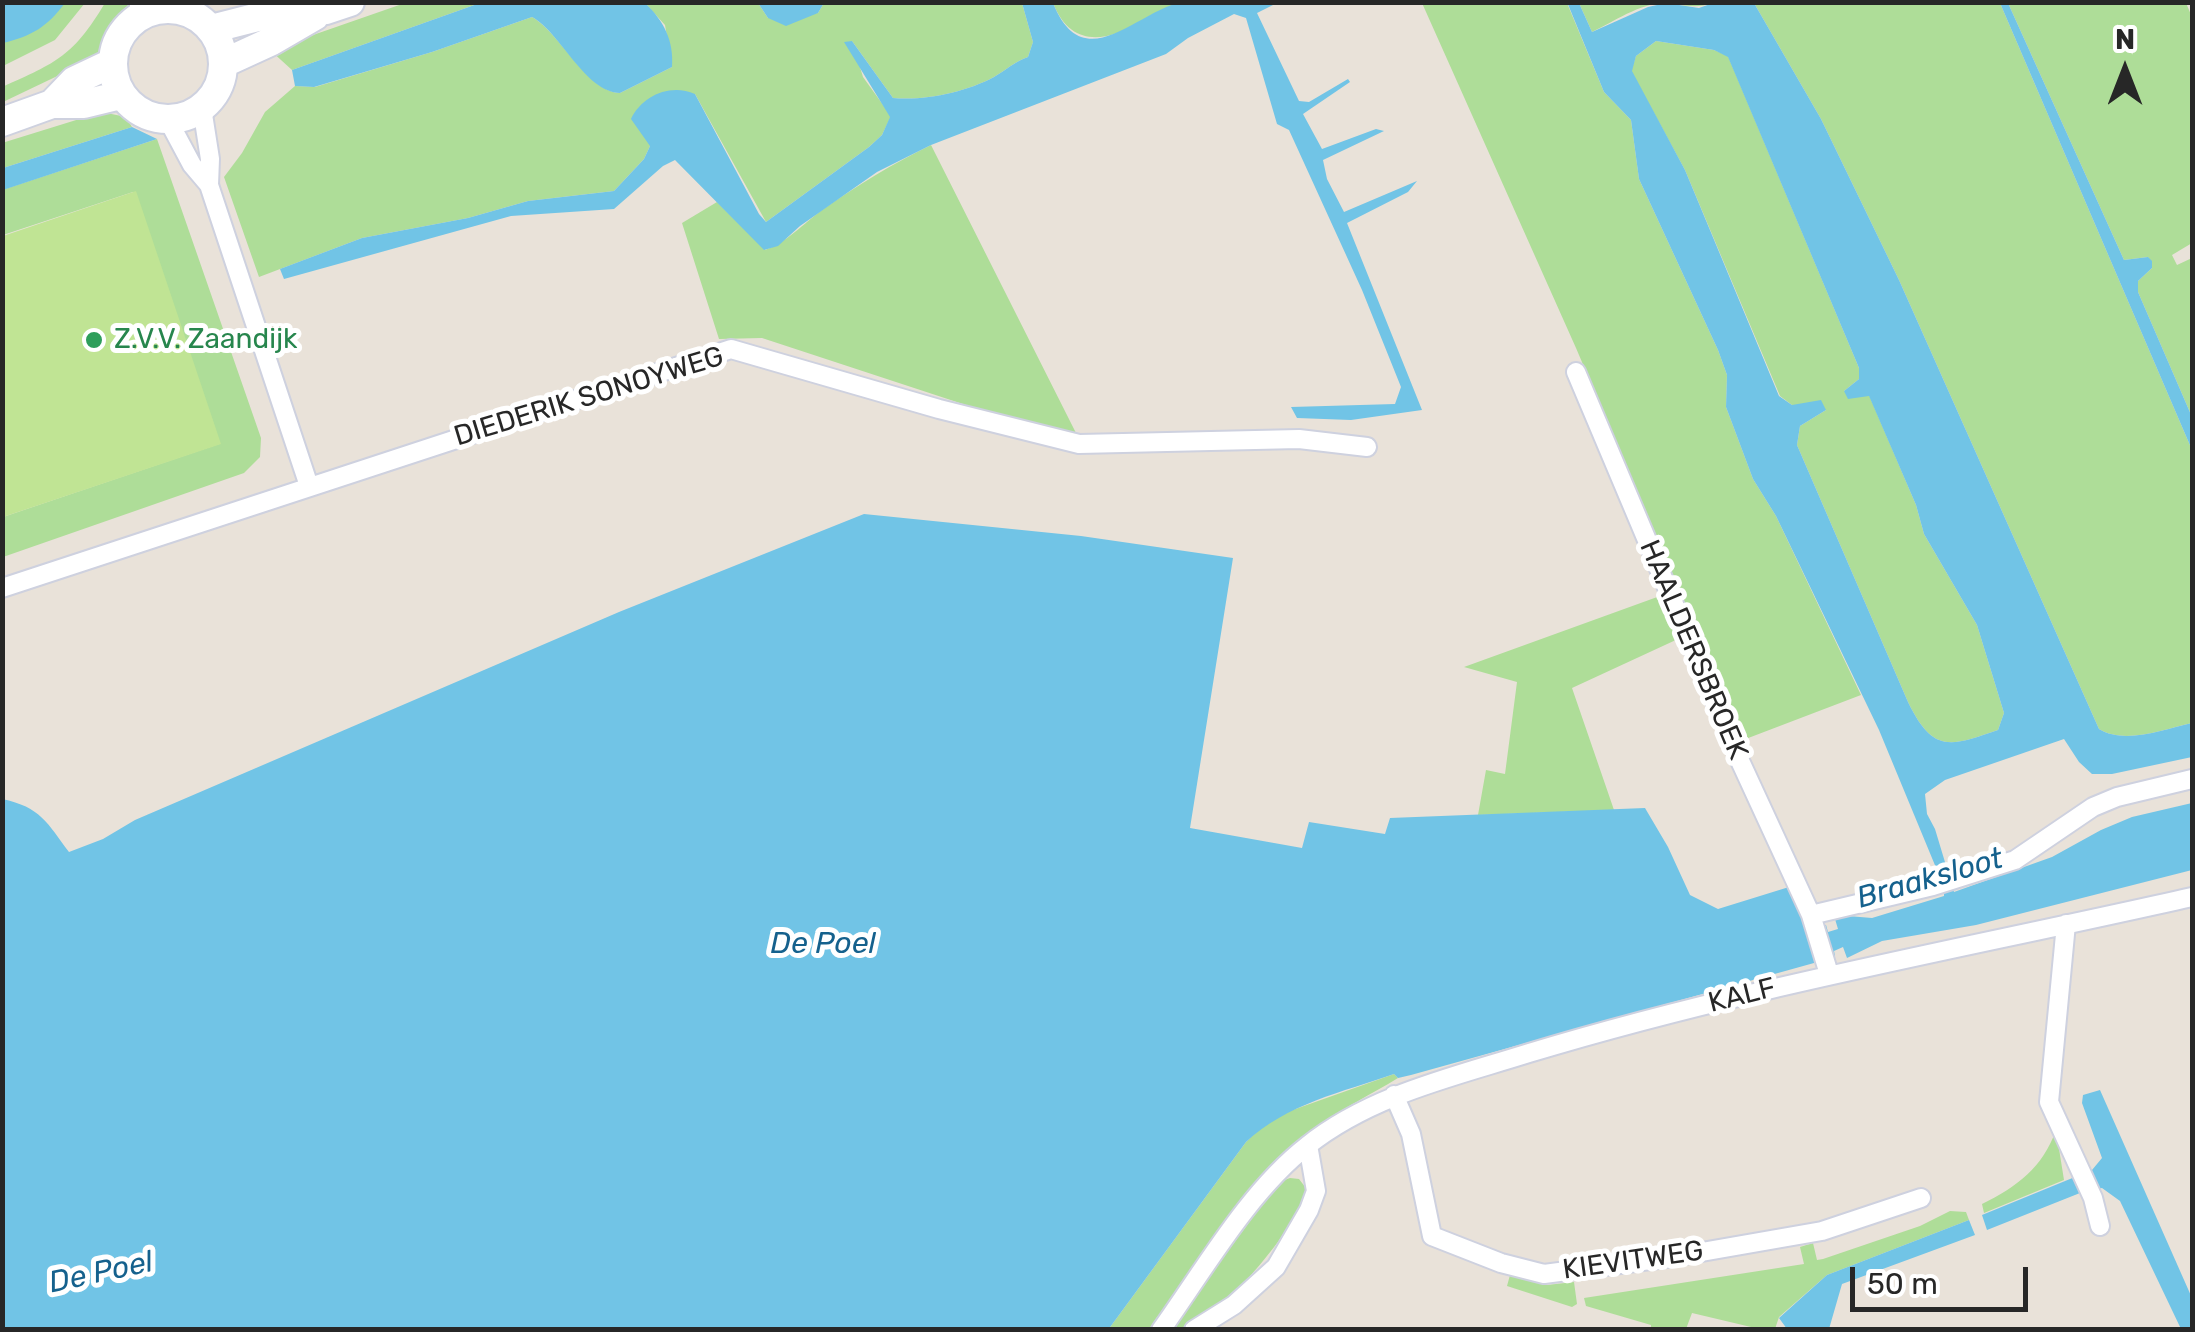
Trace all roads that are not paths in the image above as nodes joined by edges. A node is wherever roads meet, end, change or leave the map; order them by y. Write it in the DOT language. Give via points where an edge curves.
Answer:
graph roads {
  1 [pos="338,6"];
  2 [pos="139,9"];
  3 [pos="211,29"];
  4 [pos="112,63"];
  5 [pos="224,64"];
  6 [pos="121,95"];
  7 [pos="52,104"];
  8 [pos="202,108"];
  9 [pos="168,120"];
  10 [pos="2,122"];
  11 [pos="209,185"];
  12 [pos="1576,372"];
  13 [pos="1367,447"];
  14 [pos="309,486"];
  15 [pos="2,588"];
  16 [pos="2192,779"];
  17 [pos="2192,896"];
  18 [pos="1813,920"];
  19 [pos="2066,924"];
  20 [pos="1828,969"];
  21 [pos="1394,1095"];
  22 [pos="1308,1145"];
  23 [pos="1921,1198"];
  24 [pos="2100,1226"];
  25 [pos="1161,1330"];
  26 [pos="1194,1330"];
  1 -- 3 [label="main road"];
  1 -- 5 [label="main road"];
  2 -- 3 [label="main road" via="170,8"];
  2 -- 4 [label="main road" via="115,44"];
  3 -- 5 [label="main road"];
  4 -- 6 [label="main road"];
  4 -- 7 [label="main road" via="74,80"];
  5 -- 8 [label="main road" via="214,96"];
  6 -- 7 [label="main road"];
  6 -- 9 [label="main road" via="141,113"];
  7 -- 10 [label="main road"];
  8 -- 9 [label="main road"];
  8 -- 11 [label="street"];
  9 -- 11 [label="street"];
  11 -- 14 [label="street"];
  12 -- 18 [label="street, HAALDERSBROEK"];
  13 -- 14 [label="street, DIEDERIK SONOYWEG" via="1300,440 1079,444 731,349"];
  14 -- 15 [label="street, DIEDERIK SONOYWEG"];
  16 -- 18 [label="street" via="2093,807 2015,860"];
  17 -- 19 [label="street, KALF"];
  18 -- 20 [label="street, HAALDERSBROEK"];
  19 -- 20 [label="street, KALF"];
  19 -- 24 [label="street" via="2049,1102"];
  20 -- 21 [label="street, KALF"];
  21 -- 22 [label="street, KALF"];
  21 -- 23 [label="street, KIEVITWEG" via="1415,1150 1432,1236 1544,1274 1822,1231"];
  22 -- 25 [label="street, KALF" via="1242,1218"];
  22 -- 26 [label="street" via="1316,1191 1276,1267"];
}
